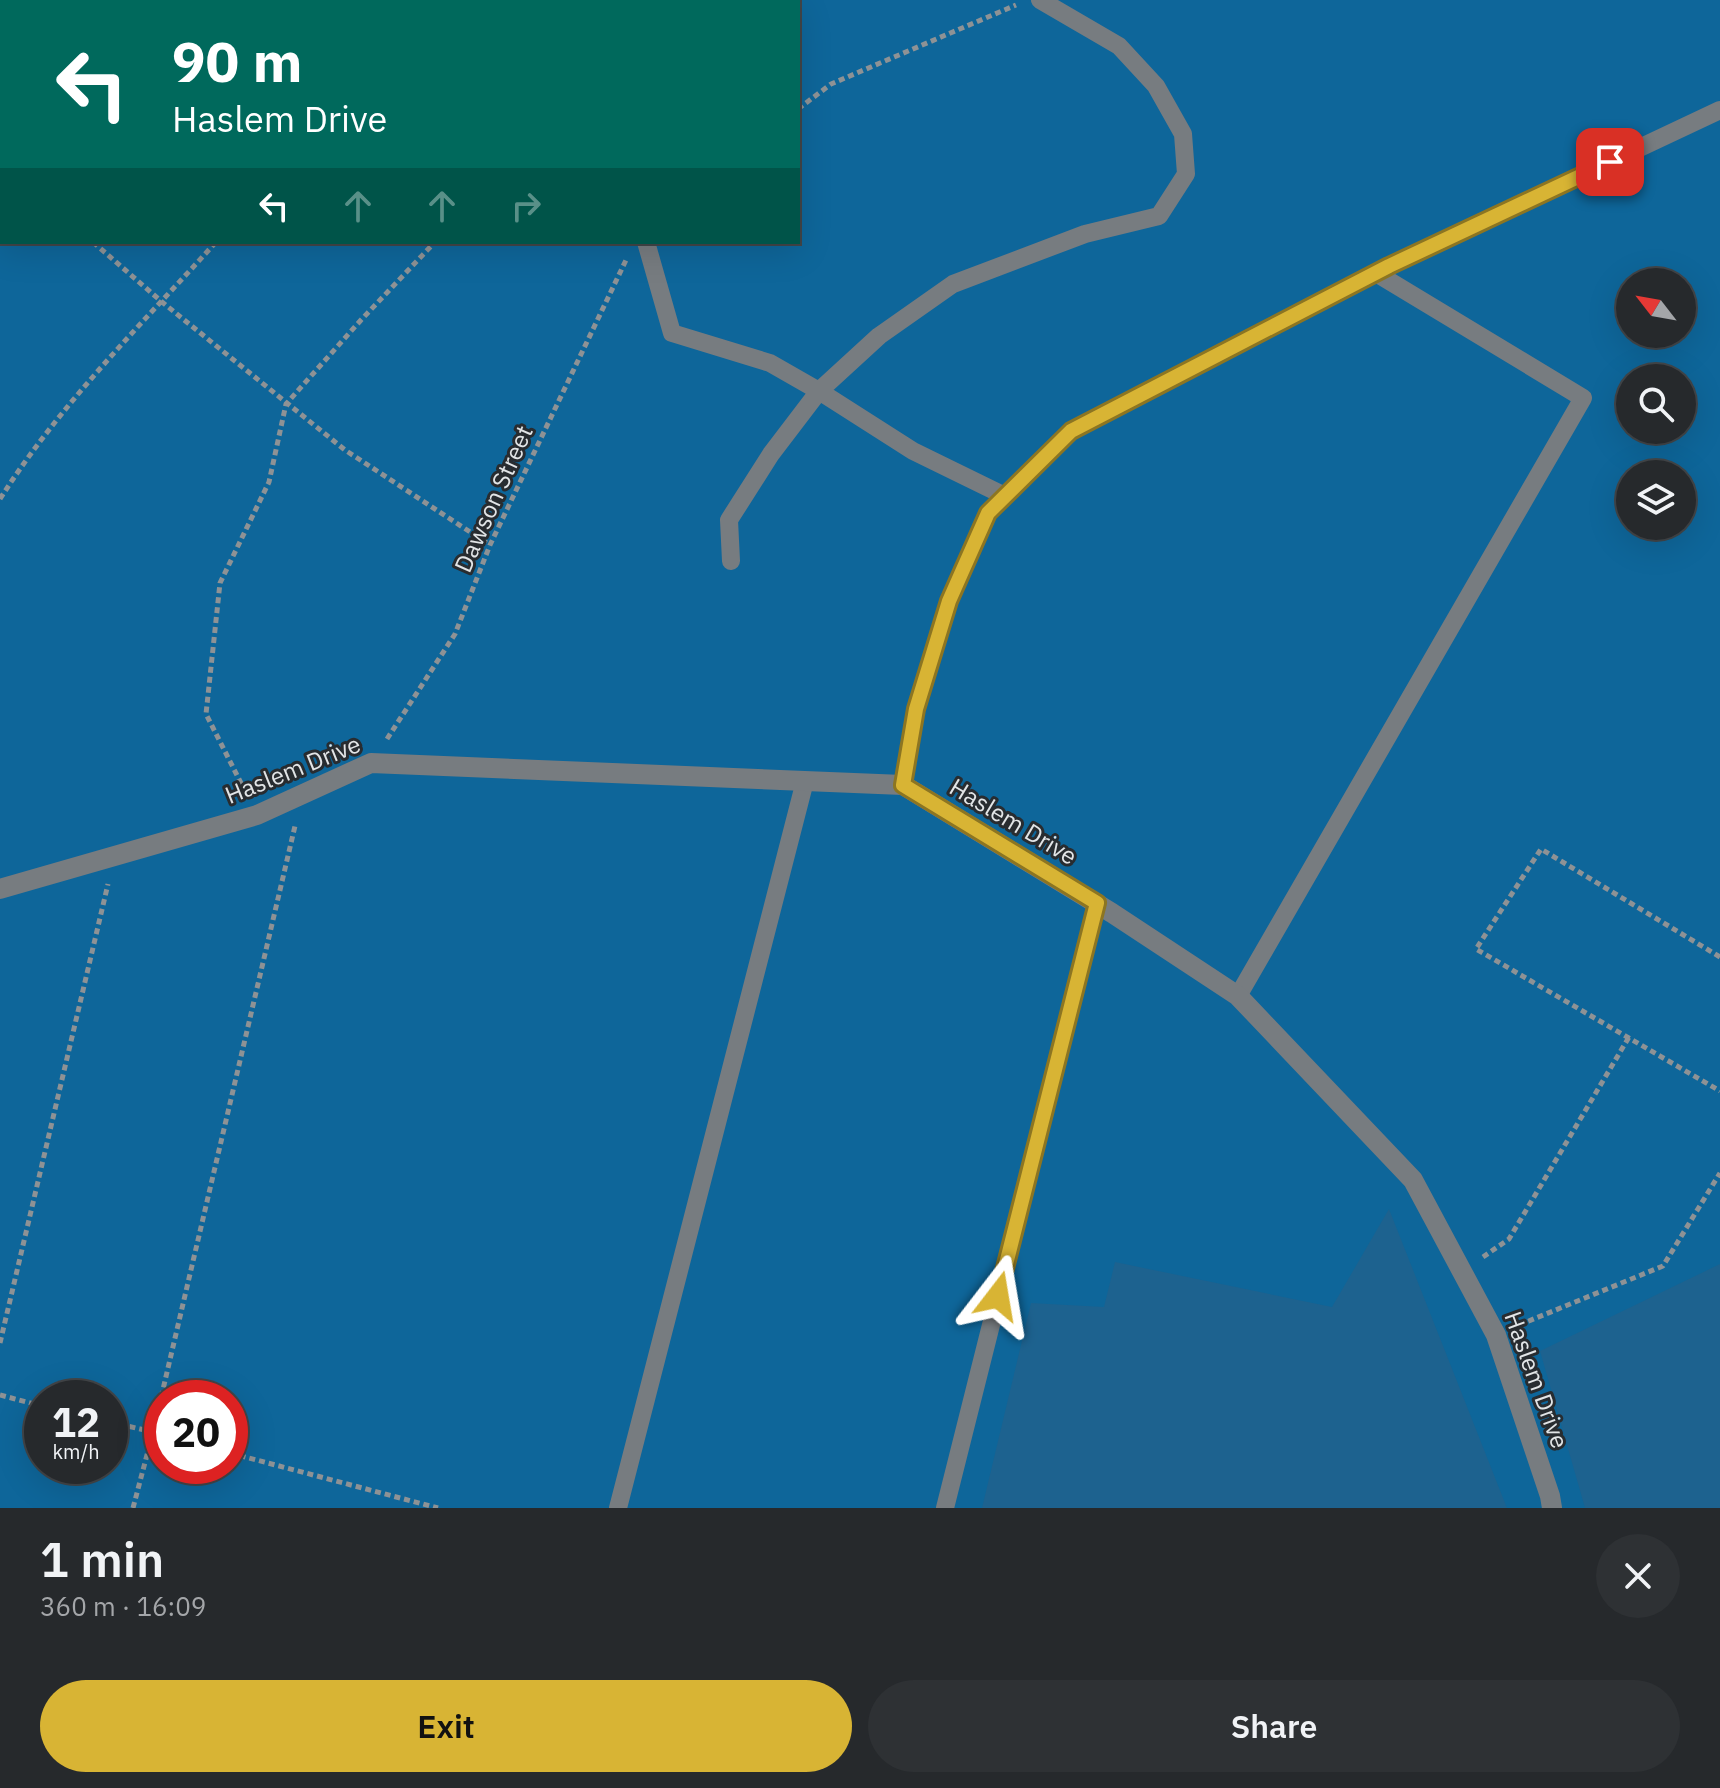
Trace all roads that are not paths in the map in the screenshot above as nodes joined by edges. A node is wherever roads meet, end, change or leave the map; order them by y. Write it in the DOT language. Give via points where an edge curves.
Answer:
graph roads {
  1 [pos="1040,0"];
  2 [pos="1720,110"];
  3 [pos="647,244"];
  4 [pos="1376,273"];
  5 [pos="819,391"];
  6 [pos="1005,496"];
  7 [pos="731,561"];
  8 [pos="805,781"];
  9 [pos="903,785"];
  10 [pos="0,889"];
  11 [pos="1097,903"];
  12 [pos="1238,996"];
  13 [pos="618,1508"];
  14 [pos="945,1508"];
  15 [pos="1552,1508"];
  1 -- 5 [label="lane" via="1119,46 1156,86 1183,134 1186,174 1159,216 1085,234 953,284 879,336"];
  2 -- 4 [label="lane"];
  3 -- 5 [label="lane" via="672,333 770,363"];
  4 -- 6 [label="lane" via="1071,431"];
  4 -- 12 [label="lane" via="1583,398"];
  5 -- 6 [label="lane" via="913,451"];
  5 -- 7 [label="lane" via="729,520"];
  6 -- 9 [label="lane" via="988,513 949,601 916,709"];
  8 -- 9 [label="street, Haslem Drive"];
  8 -- 10 [label="street, Haslem Drive" via="371,763 257,815"];
  8 -- 13 [label="lane"];
  9 -- 11 [label="street, Haslem Drive"];
  11 -- 12 [label="street, Haslem Drive"];
  11 -- 14 [label="lane"];
  12 -- 15 [label="street, Haslem Drive" via="1413,1180 1496,1335"];
}
